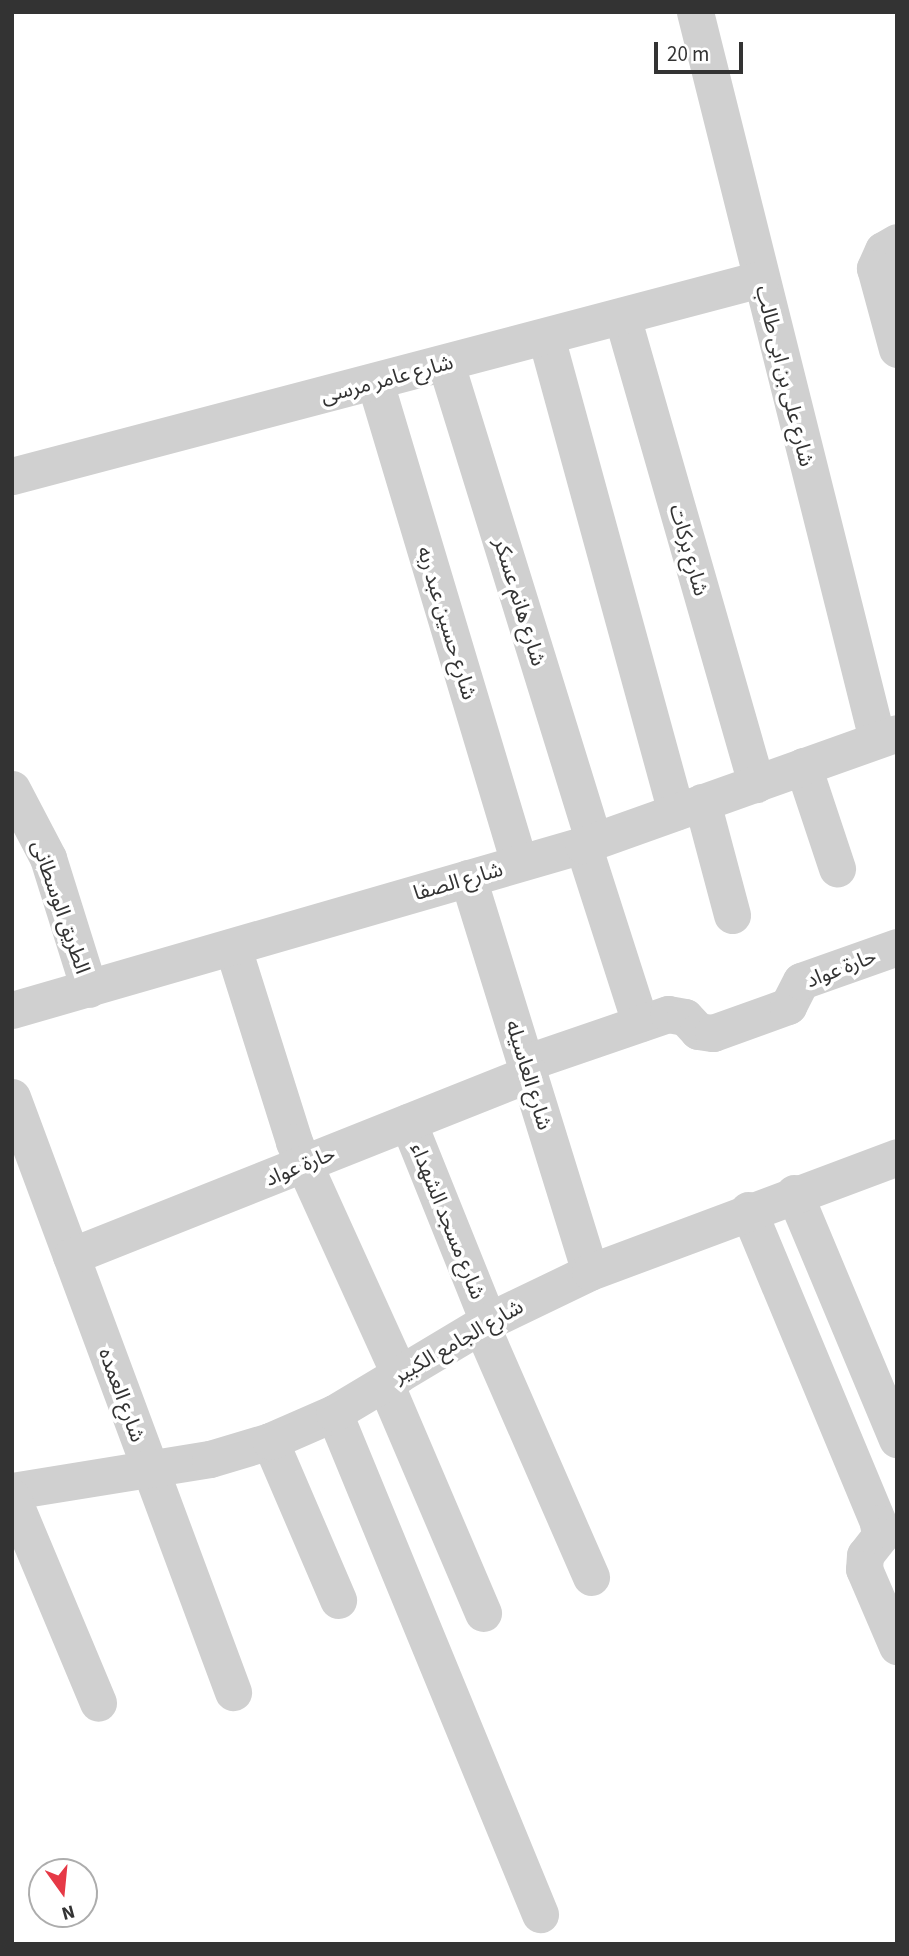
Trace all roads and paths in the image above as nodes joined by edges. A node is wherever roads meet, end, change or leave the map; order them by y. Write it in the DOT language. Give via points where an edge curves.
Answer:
graph roads {
  1 [pos="695,12"];
  2 [pos="887,250"];
  3 [pos="760,279"];
  4 [pos="622,316"];
  5 [pos="546,337"];
  6 [pos="897,349"];
  7 [pos="446,364"];
  8 [pos="375,382"];
  9 [pos="12,476"];
  10 [pos="887,736"];
  11 [pos="803,766"];
  12 [pos="756,784"];
  13 [pos="12,789"];
  14 [pos="689,807"];
  15 [pos="588,843"];
  16 [pos="519,863"];
  17 [pos="837,868"];
  18 [pos="468,878"];
  19 [pos="732,915"];
  20 [pos="897,947"];
  21 [pos="233,948"];
  22 [pos="89,989"];
  23 [pos="12,1010"];
  24 [pos="640,1023"];
  25 [pos="527,1069"];
  26 [pos="12,1097"];
  27 [pos="408,1122"];
  28 [pos="897,1157"];
  29 [pos="304,1164"];
  30 [pos="794,1193"];
  31 [pos="748,1210"];
  32 [pos="71,1256"];
  33 [pos="590,1272"];
  34 [pos="485,1323"];
  35 [pos="392,1379"];
  36 [pos="334,1413"];
  37 [pos="897,1439"];
  38 [pos="270,1441"];
  39 [pos="149,1471"];
  40 [pos="12,1491"];
  41 [pos="12,1497"];
  42 [pos="591,1577"];
  43 [pos="338,1600"];
  44 [pos="484,1613"];
  45 [pos="897,1646"];
  46 [pos="233,1692"];
  47 [pos="98,1703"];
  48 [pos="540,1914"];
  1 -- 3 [label="street, شارع على بن ابى طالب"];
  2 -- 6 [label="street" via="876,278"];
  3 -- 4 [label="street, شارع عامر مرسى"];
  3 -- 10 [label="street, شارع على بن ابى طالب"];
  4 -- 5 [label="street, شارع عامر مرسى"];
  4 -- 12 [label="street, شارع بركات"];
  5 -- 7 [label="street, شارع عامر مرسى"];
  5 -- 14 [label="street"];
  7 -- 8 [label="street, شارع عامر مرسى"];
  7 -- 15 [label="street, شارع هانم عسكر"];
  8 -- 9 [label="street, شارع عامر مرسى"];
  8 -- 16 [label="street, شارع حسين عبد ربه"];
  10 -- 11 [label="street, شارع الصفا"];
  11 -- 12 [label="street, شارع الصفا"];
  11 -- 17 [label="street"];
  12 -- 14 [label="street, شارع الصفا"];
  13 -- 22 [label="street, الطريق الوسطانى" via="48,858"];
  14 -- 15 [label="street, شارع الصفا"];
  14 -- 19 [label="street"];
  15 -- 16 [label="street, شارع الصفا"];
  15 -- 24 [label="street, شارع هانم عسكر"];
  16 -- 18 [label="street, شارع الصفا"];
  18 -- 21 [label="street, شارع الصفا"];
  18 -- 25 [label="street, شارع العاسيله"];
  20 -- 24 [label="street, حارة عواد" via="801,981 788,1006 713,1033 698,1031 677,1014"];
  21 -- 22 [label="street, شارع الصفا"];
  21 -- 29 [label="street" via="285,1119"];
  22 -- 23 [label="street, شارع الصفا"];
  24 -- 25 [label="street, حارة عواد"];
  25 -- 27 [label="street, حارة عواد"];
  25 -- 33 [label="street, شارع العاسيله"];
  26 -- 32 [label="street, شارع العمده"];
  27 -- 29 [label="street, حارة عواد"];
  27 -- 34 [label="street, شارع مسجد الشهداء"];
  28 -- 30 [label="street, شارع الجامع الكبير"];
  29 -- 32 [label="street, حارة عواد"];
  29 -- 35 [label="street"];
  30 -- 31 [label="street, شارع الجامع الكبير"];
  30 -- 37 [label="street"];
  31 -- 33 [label="street, شارع الجامع الكبير"];
  31 -- 45 [label="street" via="878,1523 880,1536 865,1555 864,1569"];
  32 -- 39 [label="street, شارع العمده"];
  33 -- 34 [label="street, شارع الجامع الكبير"];
  34 -- 35 [label="street, شارع الجامع الكبير"];
  34 -- 42 [label="street, شارع مسجد الشهداء"];
  35 -- 36 [label="street, شارع الجامع الكبير"];
  35 -- 44 [label="street"];
  36 -- 38 [label="street, شارع الجامع الكبير"];
  36 -- 48 [label="street"];
  38 -- 39 [label="street, شارع الجامع الكبير"];
  38 -- 43 [label="street"];
  39 -- 40 [label="street, شارع الجامع الكبير"];
  39 -- 46 [label="street, شارع العمده"];
  41 -- 47 [label="street"];
}
